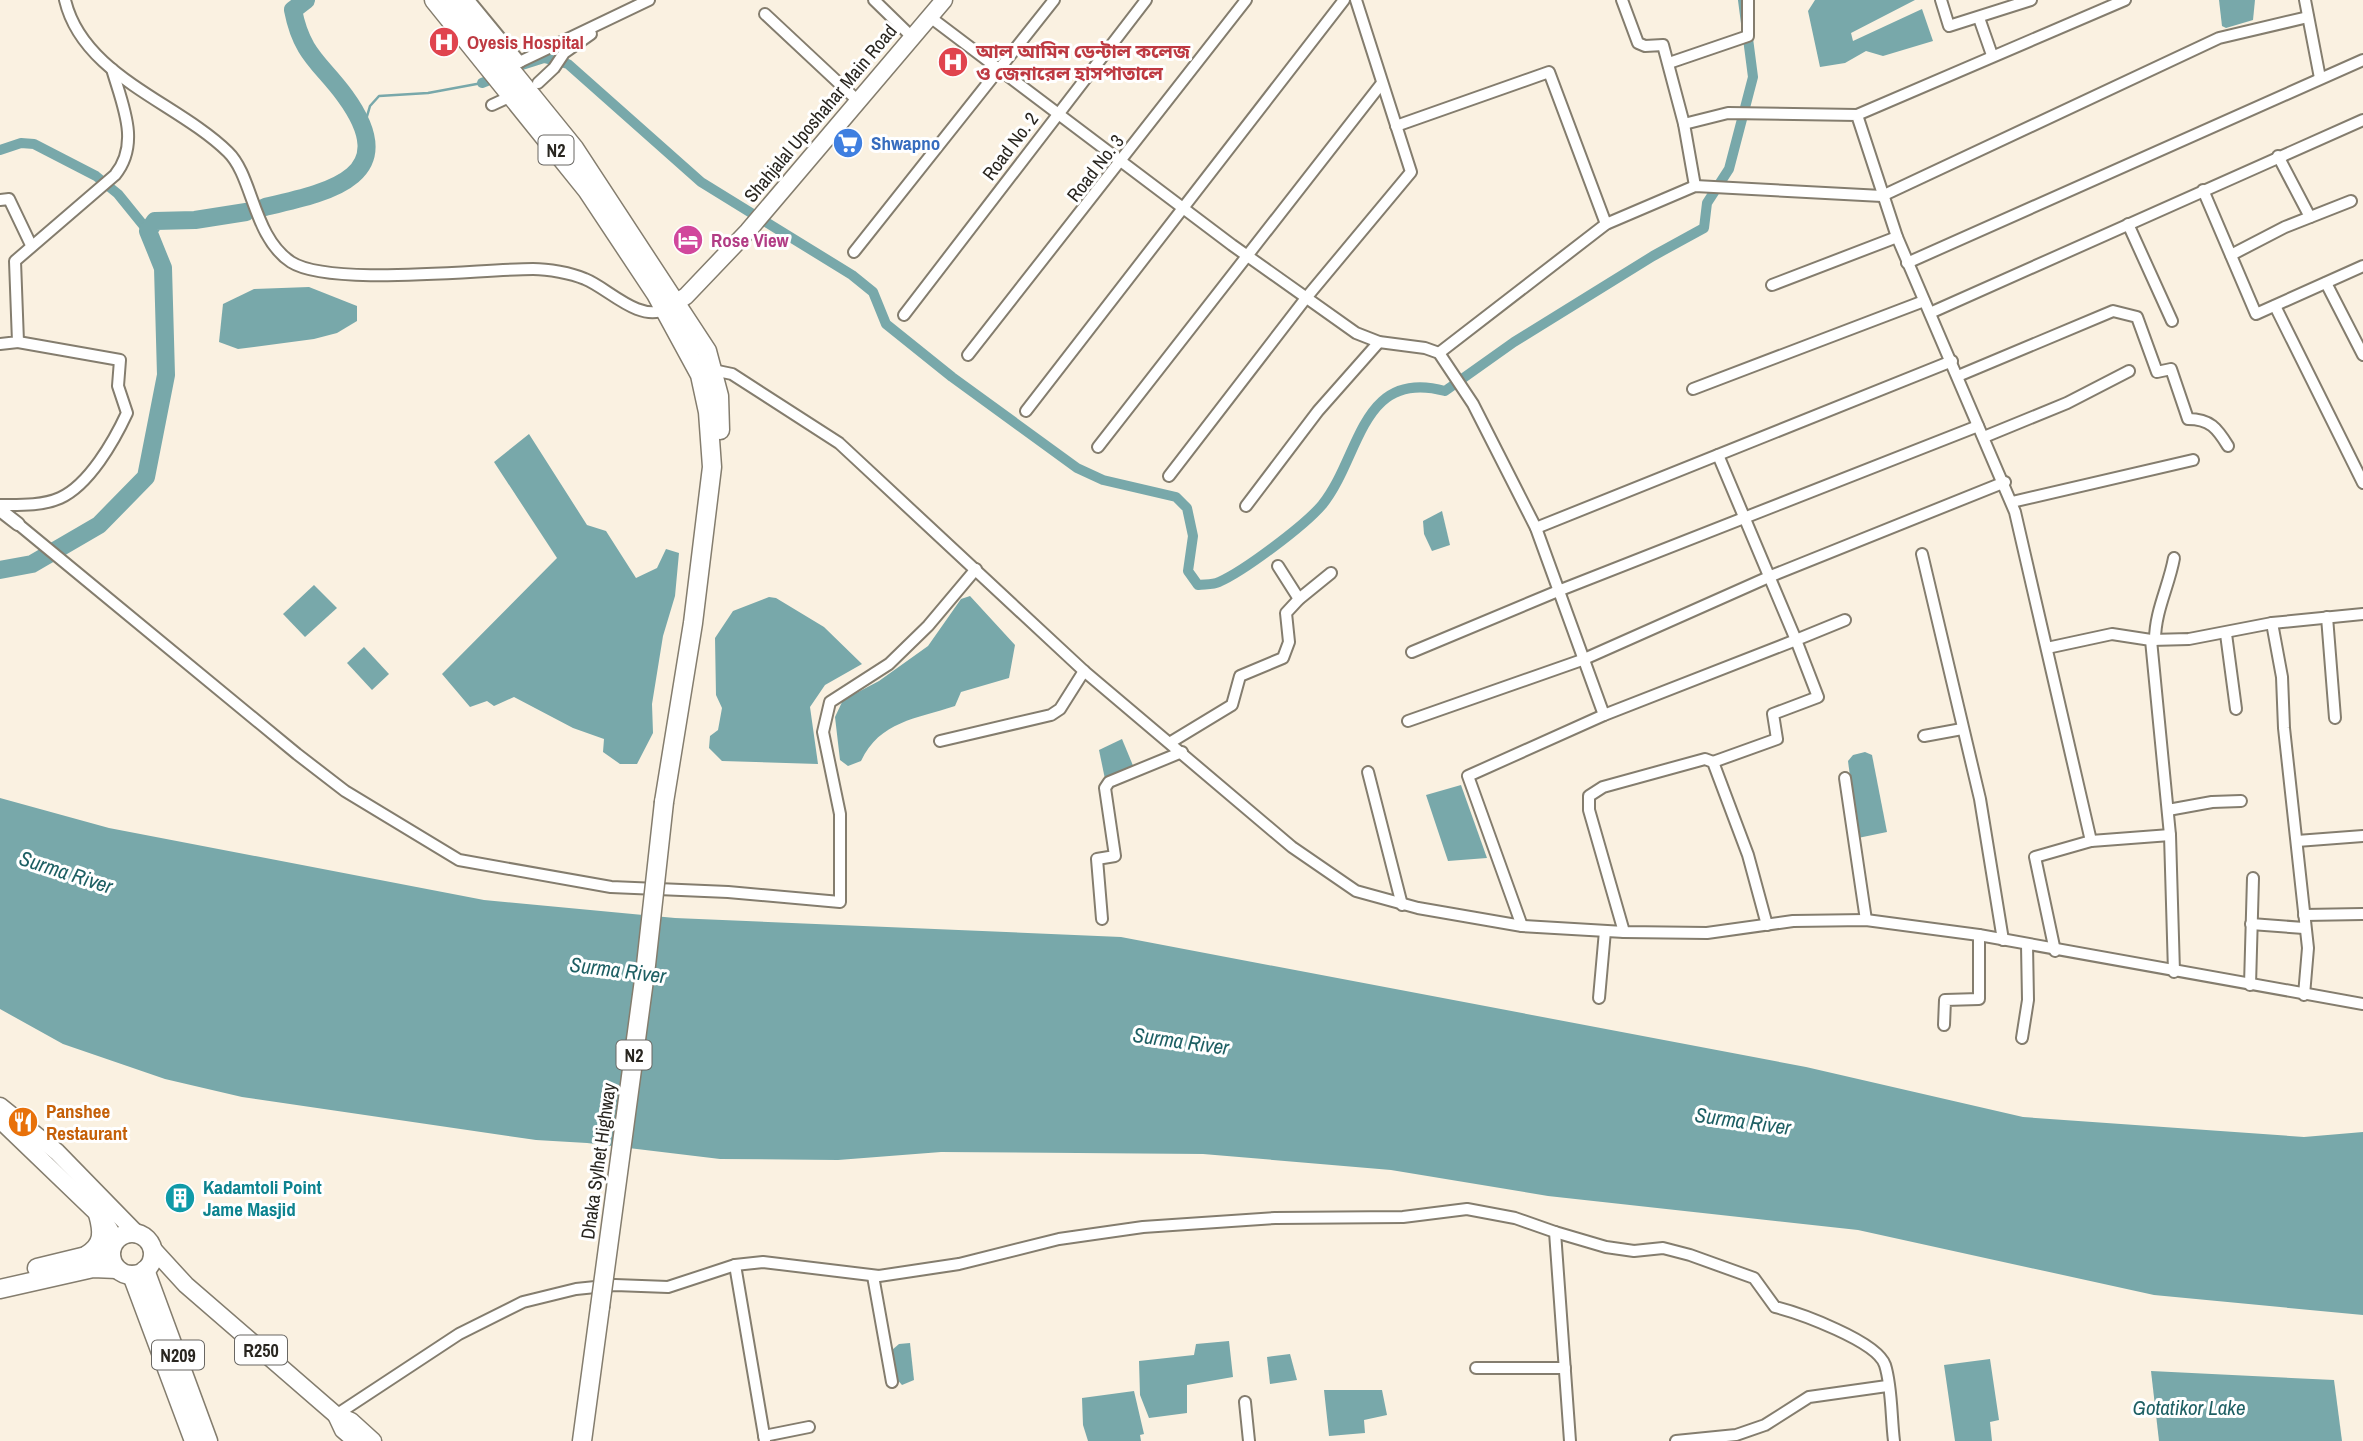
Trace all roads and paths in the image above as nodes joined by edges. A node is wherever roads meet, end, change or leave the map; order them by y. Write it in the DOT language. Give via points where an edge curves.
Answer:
graph roads {
  1 [pos="65,0"];
  2 [pos="433,0"];
  3 [pos="453,0"];
  4 [pos="468,0"];
  5 [pos="650,0"];
  6 [pos="874,0"];
  7 [pos="944,0"];
  8 [pos="1054,0"];
  9 [pos="1146,0"];
  10 [pos="1247,0"];
  11 [pos="1344,0"];
  12 [pos="1356,0"];
  13 [pos="1622,0"];
  14 [pos="1748,0"];
  15 [pos="1941,0"];
  16 [pos="2031,0"];
  17 [pos="2125,0"];
  18 [pos="2305,0"];
  19 [pos="765,14"];
  20 [pos="930,17"];
  21 [pos="1979,18"];
  22 [pos="2309,20"];
  23 [pos="912,37"];
  24 [pos="1992,55"];
  25 [pos="2363,60"];
  26 [pos="1669,63"];
  27 [pos="514,65"];
  28 [pos="112,69"];
  29 [pos="1000,69"];
  30 [pos="2320,78"];
  31 [pos="538,83"];
  32 [pos="1382,83"];
  33 [pos="505,99"];
  34 [pos="857,100"];
  35 [pos="492,106"];
  36 [pos="1058,111"];
  37 [pos="1857,115"];
  38 [pos="2363,120"];
  39 [pos="1684,124"];
  40 [pos="1396,126"];
  41 [pos="2278,156"];
  42 [pos="1124,160"];
  43 [pos="1696,187"];
  44 [pos="2203,190"];
  45 [pos="1882,196"];
  46 [pos="0,200"];
  47 [pos="2351,201"];
  48 [pos="1183,206"];
  49 [pos="2310,217"];
  50 [pos="1606,224"];
  51 [pos="2128,224"];
  52 [pos="1896,237"];
  53 [pos="31,245"];
  54 [pos="854,252"];
  55 [pos="1246,255"];
  56 [pos="2231,255"];
  57 [pos="1907,263"];
  58 [pos="2363,265"];
  59 [pos="2326,283"];
  60 [pos="1772,285"];
  61 [pos="1306,298"];
  62 [pos="1924,301"];
  63 [pos="671,306"];
  64 [pos="2275,306"];
  65 [pos="1930,313"];
  66 [pos="904,315"];
  67 [pos="2172,321"];
  68 [pos="18,342"];
  69 [pos="1379,342"];
  70 [pos="0,344"];
  71 [pos="1439,353"];
  72 [pos="968,355"];
  73 [pos="2363,355"];
  74 [pos="1952,361"];
  75 [pos="2129,371"];
  76 [pos="707,372"];
  77 [pos="1958,376"];
  78 [pos="1693,389"];
  79 [pos="1026,411"];
  80 [pos="1978,426"];
  81 [pos="1984,437"];
  82 [pos="2228,446"];
  83 [pos="1098,447"];
  84 [pos="1718,455"];
  85 [pos="2193,460"];
  86 [pos="1169,476"];
  87 [pos="2005,482"];
  88 [pos="2363,483"];
  89 [pos="2012,502"];
  90 [pos="1246,506"];
  91 [pos="0,507"];
  92 [pos="1746,519"];
  93 [pos="18,524"];
  94 [pos="1536,528"];
  95 [pos="1922,554"];
  96 [pos="2174,558"];
  97 [pos="1278,566"];
  98 [pos="976,569"];
  99 [pos="1331,573"];
  100 [pos="1771,576"];
  101 [pos="1558,591"];
  102 [pos="1298,599"];
  103 [pos="2363,614"];
  104 [pos="2327,617"];
  105 [pos="1845,620"];
  106 [pos="2272,623"];
  107 [pos="2226,634"];
  108 [pos="1796,640"];
  109 [pos="2153,640"];
  110 [pos="2047,648"];
  111 [pos="1412,652"];
  112 [pos="1582,660"];
  113 [pos="1084,671"];
  114 [pos="2236,709"];
  115 [pos="1604,715"];
  116 [pos="2335,718"];
  117 [pos="1408,721"];
  118 [pos="1962,729"];
  119 [pos="1924,736"];
  120 [pos="940,741"];
  121 [pos="1171,742"];
  122 [pos="1182,752"];
  123 [pos="1713,762"];
  124 [pos="1368,772"];
  125 [pos="1845,778"];
  126 [pos="2241,801"];
  127 [pos="2168,810"];
  128 [pos="2170,835"];
  129 [pos="2363,836"];
  130 [pos="2091,841"];
  131 [pos="2297,841"];
  132 [pos="2253,878"];
  133 [pos="1402,905"];
  134 [pos="2363,914"];
  135 [pos="2304,915"];
  136 [pos="1102,919"];
  137 [pos="1866,920"];
  138 [pos="2251,924"];
  139 [pos="1767,925"];
  140 [pos="1522,926"];
  141 [pos="2305,928"];
  142 [pos="1605,931"];
  143 [pos="1624,932"];
  144 [pos="1979,934"];
  145 [pos="2003,940"];
  146 [pos="2027,945"];
  147 [pos="2055,951"];
  148 [pos="2174,972"];
  149 [pos="2250,985"];
  150 [pos="2304,995"];
  151 [pos="1599,998"];
  152 [pos="2363,1004"];
  153 [pos="1944,1025"];
  154 [pos="2022,1038"];
  155 [pos="0,1106"];
  156 [pos="0,1120"];
  157 [pos="98,1214"];
  158 [pos="1555,1232"];
  159 [pos="136,1233"];
  160 [pos="114,1245"];
  161 [pos="152,1248"];
  162 [pos="84,1257"];
  163 [pos="735,1265"];
  164 [pos="131,1271"];
  165 [pos="873,1276"];
  166 [pos="0,1278"];
  167 [pos="186,1285"];
  168 [pos="0,1289"];
  169 [pos="158,1300"];
  170 [pos="1476,1368"];
  171 [pos="1565,1368"];
  172 [pos="892,1382"];
  173 [pos="1887,1385"];
  174 [pos="1245,1402"];
  175 [pos="335,1415"];
  176 [pos="809,1427"];
  177 [pos="764,1439"];
  178 [pos="194,1441"];
  179 [pos="208,1441"];
  180 [pos="356,1441"];
  181 [pos="373,1441"];
  182 [pos="582,1441"];
  183 [pos="1249,1441"];
  184 [pos="1570,1441"];
  185 [pos="1676,1441"];
  186 [pos="1894,1441"];
  1 -- 28 [label="street" via="75,30"];
  2 -- 63 [label="highway, N2" via="587,190"];
  3 -- 27 [label="highway, N2"];
  4 -- 27 [label="street"];
  5 -- 27 [label="street"];
  5 -- 31 [label="street" via="564,53"];
  6 -- 23 [label="street"];
  7 -- 20 [label="main road, Shahjalal Uposhahar Main Road"];
  8 -- 29 [label="street"];
  9 -- 36 [label="street, Road No. 2"];
  10 -- 42 [label="street, Road No. 3"];
  11 -- 48 [label="street"];
  12 -- 32 [label="street"];
  13 -- 26 [label="street" via="1637,43 1663,45"];
  14 -- 26 [label="street" via="1745,37"];
  15 -- 21 [label="street" via="1950,26"];
  16 -- 21 [label="street"];
  17 -- 24 [label="street"];
  18 -- 22 [label="street"];
  19 -- 34 [label="street"];
  20 -- 23 [label="main road, Shahjalal Uposhahar Main Road"];
  20 -- 29 [label="street"];
  21 -- 24 [label="street"];
  22 -- 30 [label="street"];
  22 -- 45 [label="street" via="2220,38"];
  23 -- 34 [label="main road, Shahjalal Uposhahar Main Road"];
  24 -- 37 [label="street"];
  25 -- 30 [label="street"];
  26 -- 39 [label="street"];
  27 -- 63 [label="highway, N2" via="574,148"];
  28 -- 53 [label="street" via="130,133 126,158 115,175"];
  28 -- 63 [label="street" via="229,152 261,226 290,261 340,276 537,269 584,278 643,312 660,313"];
  29 -- 36 [label="street"];
  29 -- 54 [label="street"];
  30 -- 57 [label="street"];
  32 -- 40 [label="street"];
  32 -- 55 [label="street"];
  33 -- 35 [label="street"];
  34 -- 63 [label="main road, Shahjalal Uposhahar Main Road" via="748,231"];
  36 -- 42 [label="street"];
  36 -- 66 [label="street, Road No. 2"];
  37 -- 39 [label="street" via="1728,113"];
  37 -- 45 [label="street"];
  38 -- 41 [label="street"];
  39 -- 43 [label="street"];
  40 -- 50 [label="street" via="1549,72"];
  40 -- 61 [label="street" via="1411,172"];
  41 -- 44 [label="street"];
  41 -- 49 [label="street"];
  42 -- 48 [label="street"];
  42 -- 72 [label="street, Road No. 3"];
  43 -- 45 [label="street"];
  43 -- 50 [label="street"];
  44 -- 51 [label="street"];
  44 -- 56 [label="street"];
  45 -- 52 [label="street"];
  46 -- 53 [label="street" via="9,199"];
  47 -- 49 [label="street"];
  48 -- 55 [label="street"];
  48 -- 79 [label="street"];
  49 -- 56 [label="street"];
  50 -- 71 [label="street"];
  51 -- 65 [label="street"];
  51 -- 67 [label="street"];
  52 -- 57 [label="street"];
  52 -- 60 [label="street"];
  53 -- 68 [label="street" via="13,265"];
  55 -- 61 [label="street"];
  55 -- 83 [label="street"];
  56 -- 64 [label="street" via="2256,314"];
  57 -- 62 [label="street"];
  58 -- 59 [label="street"];
  59 -- 64 [label="street"];
  59 -- 73 [label="street"];
  61 -- 69 [label="street" via="1356,333"];
  61 -- 86 [label="street"];
  62 -- 65 [label="street"];
  62 -- 78 [label="street"];
  63 -- 76 [label="highway, N2"];
  64 -- 88 [label="street"];
  65 -- 74 [label="street"];
  68 -- 70 [label="street"];
  68 -- 91 [label="street" via="120,360 118,386 127,413 113,443 74,488 59,498"];
  69 -- 71 [label="street"];
  69 -- 90 [label="street" via="1318,411"];
  71 -- 94 [label="street"];
  74 -- 77 [label="street"];
  74 -- 84 [label="street"];
  75 -- 81 [label="street"];
  76 -- 98 [label="street" via="732,374 839,443"];
  76 -- 182 [label="highway, Dhaka Sylhet Highway / N2, bridge" via="713,453"];
  77 -- 80 [label="street"];
  77 -- 82 [label="street" via="2113,311 2127,312 2137,317 2157,372 2171,369 2188,419 2204,419 2219,430"];
  80 -- 81 [label="street"];
  80 -- 92 [label="street"];
  81 -- 87 [label="street"];
  84 -- 92 [label="street"];
  84 -- 94 [label="street"];
  85 -- 89 [label="street"];
  87 -- 89 [label="street"];
  87 -- 100 [label="street"];
  89 -- 110 [label="street"];
  91 -- 93 [label="street"];
  92 -- 100 [label="street"];
  92 -- 101 [label="street"];
  93 -- 98 [label="street" via="248,717 345,791 459,860 611,887 840,902 840,814 822,732 830,702 889,664"];
  94 -- 101 [label="street"];
  95 -- 118 [label="street"];
  96 -- 109 [label="street"];
  97 -- 102 [label="street"];
  98 -- 113 [label="street"];
  99 -- 102 [label="street"];
  100 -- 108 [label="street"];
  100 -- 112 [label="street"];
  101 -- 111 [label="street"];
  101 -- 112 [label="street"];
  102 -- 121 [label="street" via="1286,613 1289,642 1283,658 1240,676 1232,705"];
  103 -- 104 [label="street"];
  104 -- 106 [label="street"];
  104 -- 116 [label="street"];
  105 -- 108 [label="street"];
  106 -- 107 [label="street"];
  106 -- 131 [label="street" via="2282,677"];
  107 -- 109 [label="street"];
  107 -- 114 [label="street"];
  108 -- 115 [label="street"];
  108 -- 123 [label="street" via="1818,697 1773,715 1777,739"];
  109 -- 110 [label="street" via="2112,635"];
  109 -- 127 [label="street"];
  110 -- 130 [label="street"];
  112 -- 115 [label="street"];
  112 -- 117 [label="street"];
  113 -- 120 [label="street" via="1060,709 1051,715"];
  113 -- 121 [label="street"];
  115 -- 140 [label="street" via="1468,776"];
  118 -- 119 [label="street"];
  118 -- 145 [label="street" via="1980,799"];
  121 -- 122 [label="street"];
  122 -- 133 [label="street" via="1323,870 1356,891"];
  122 -- 136 [label="street" via="1109,782 1105,788 1115,856 1097,859"];
  123 -- 139 [label="street" via="1748,855"];
  123 -- 143 [label="street" via="1705,759 1603,787 1589,796"];
  124 -- 133 [label="street"];
  125 -- 137 [label="street"];
  126 -- 127 [label="street"];
  127 -- 128 [label="street"];
  128 -- 130 [label="street"];
  128 -- 148 [label="street"];
  129 -- 131 [label="street"];
  130 -- 147 [label="street" via="2035,857"];
  131 -- 135 [label="street"];
  132 -- 138 [label="street"];
  133 -- 140 [label="street"];
  134 -- 135 [label="street"];
  135 -- 141 [label="street"];
  137 -- 139 [label="street"];
  137 -- 144 [label="street"];
  138 -- 141 [label="street"];
  138 -- 149 [label="street"];
  139 -- 143 [label="street" via="1707,933"];
  140 -- 142 [label="street"];
  141 -- 150 [label="street"];
  142 -- 143 [label="street"];
  142 -- 151 [label="street"];
  144 -- 145 [label="street"];
  144 -- 153 [label="street" via="1979,999 1945,1000"];
  145 -- 146 [label="street"];
  146 -- 147 [label="street"];
  146 -- 154 [label="street" via="2028,1000"];
  147 -- 148 [label="street"];
  148 -- 149 [label="street"];
  149 -- 150 [label="street"];
  150 -- 152 [label="street"];
  155 -- 159 [label="main road" via="57,1152"];
  156 -- 157 [label="main road"];
  157 -- 160 [label="main road"];
  157 -- 162 [label="highway" via="100,1244"];
  158 -- 165 [label="street" via="1467,1209 1403,1217 1275,1218 1107,1232 959,1264"];
  158 -- 171 [label="street"];
  158 -- 173 [label="street" via="1606,1247 1634,1251 1663,1248 1755,1278 1776,1307 1877,1352 1885,1364"];
  159 -- 160 [label="highway"];
  159 -- 161 [label="highway"];
  160 -- 162 [label="highway"];
  160 -- 164 [label="highway, N209"];
  161 -- 164 [label="highway" via="152,1260"];
  161 -- 167 [label="main road, R250"];
  162 -- 166 [label="highway"];
  163 -- 165 [label="street" via="763,1262"];
  163 -- 175 [label="street" via="668,1287 576,1289 523,1302 449,1340"];
  163 -- 177 [label="street"];
  164 -- 167 [label="main road, R250" via="164,1274"];
  164 -- 168 [label="highway" via="93,1268"];
  164 -- 169 [label="highway, N209"];
  164 -- 178 [label="highway, N209"];
  165 -- 172 [label="street"];
  167 -- 169 [label="main road" via="162,1284"];
  167 -- 175 [label="main road, R250"];
  169 -- 179 [label="highway, N209"];
  170 -- 171 [label="street"];
  171 -- 184 [label="street"];
  173 -- 185 [label="street" via="1809,1397 1765,1425 1736,1435"];
  173 -- 186 [label="street"];
  174 -- 183 [label="street"];
  175 -- 180 [label="main road, R250"];
  175 -- 181 [label="main road, R250"];
  176 -- 177 [label="street"];
}
